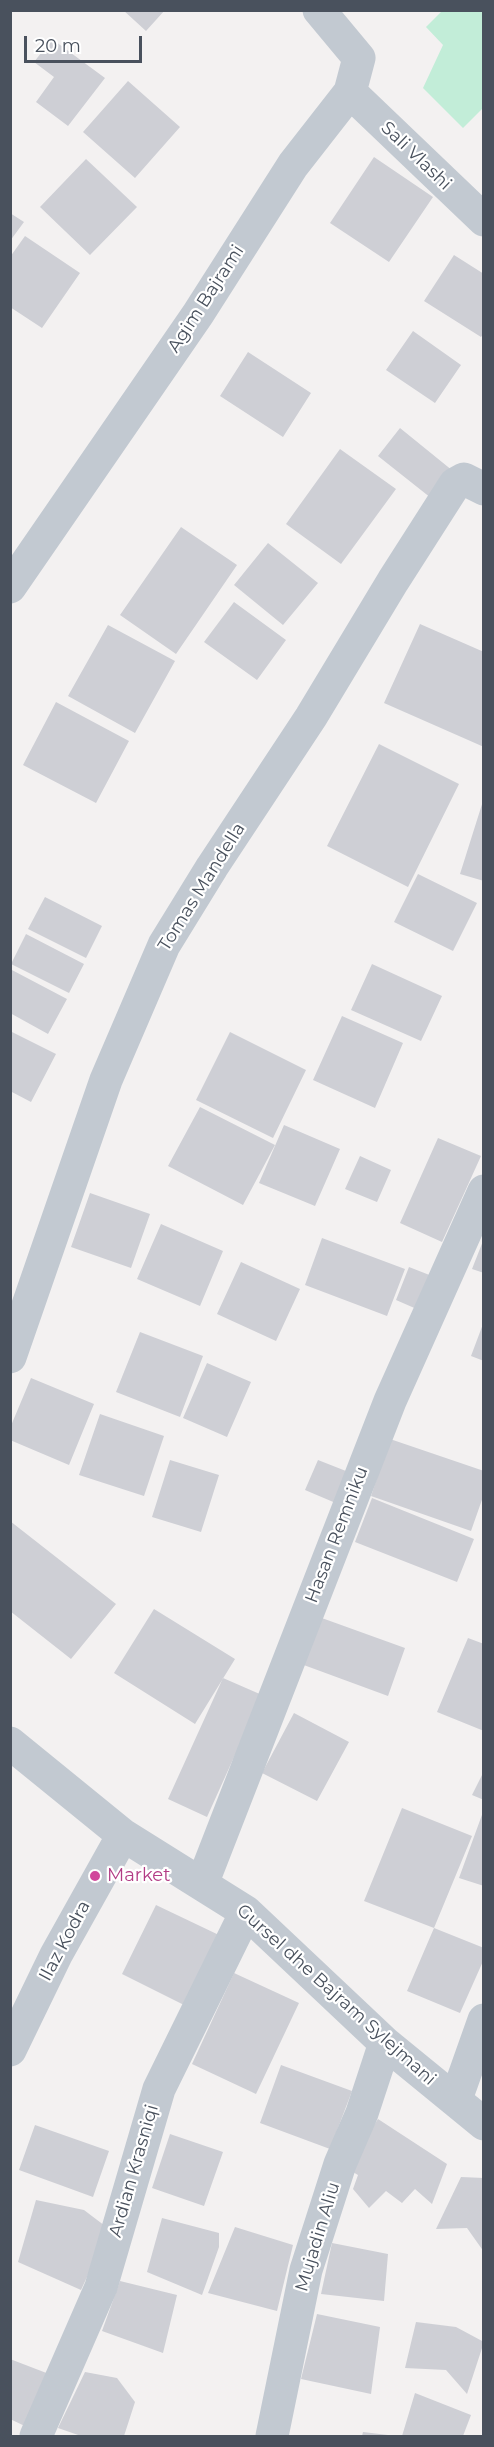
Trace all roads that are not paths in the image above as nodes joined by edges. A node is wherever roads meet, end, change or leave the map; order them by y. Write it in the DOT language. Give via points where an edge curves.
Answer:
graph roads {
  1 [pos="319,10"];
  2 [pos="350,92"];
  3 [pos="483,220"];
  4 [pos="483,489"];
  5 [pos="10,587"];
  6 [pos="483,1191"];
  7 [pos="10,1357"];
  8 [pos="10,1743"];
  9 [pos="123,1835"];
  10 [pos="202,1884"];
  11 [pos="246,1912"];
  12 [pos="483,2020"];
  13 [pos="385,2043"];
  14 [pos="10,2050"];
  15 [pos="456,2099"];
  16 [pos="483,2124"];
  17 [pos="36,2436"];
  18 [pos="272,2436"];
  1 -- 2 [label="street, Agim Bajrami" via="359,58"];
  2 -- 3 [label="street, Sali Vlashi"];
  2 -- 5 [label="street, Agim Bajrami" via="293,165 198,314"];
  4 -- 7 [label="street, Tomas Mandella" via="464,479 455,484 164,945 106,1080"];
  6 -- 10 [label="street, Hasan Remniku" via="390,1401"];
  8 -- 9 [label="street, Gursel dhe Bajram Sylejmani"];
  9 -- 10 [label="street, Gursel dhe Bajram Sylejmani"];
  9 -- 14 [label="street, Ilaz Kodra" via="56,1955"];
  10 -- 11 [label="street, Gursel dhe Bajram Sylejmani"];
  11 -- 13 [label="street, Gursel dhe Bajram Sylejmani"];
  11 -- 17 [label="street, Ardian Krasniqi" via="159,2089 101,2287"];
  12 -- 15 [label="street"];
  13 -- 15 [label="street, Gursel dhe Bajram Sylejmani"];
  13 -- 18 [label="street, Mujadin Aliu" via="306,2270"];
  15 -- 16 [label="street, Gursel dhe Bajram Sylejmani"];
}
